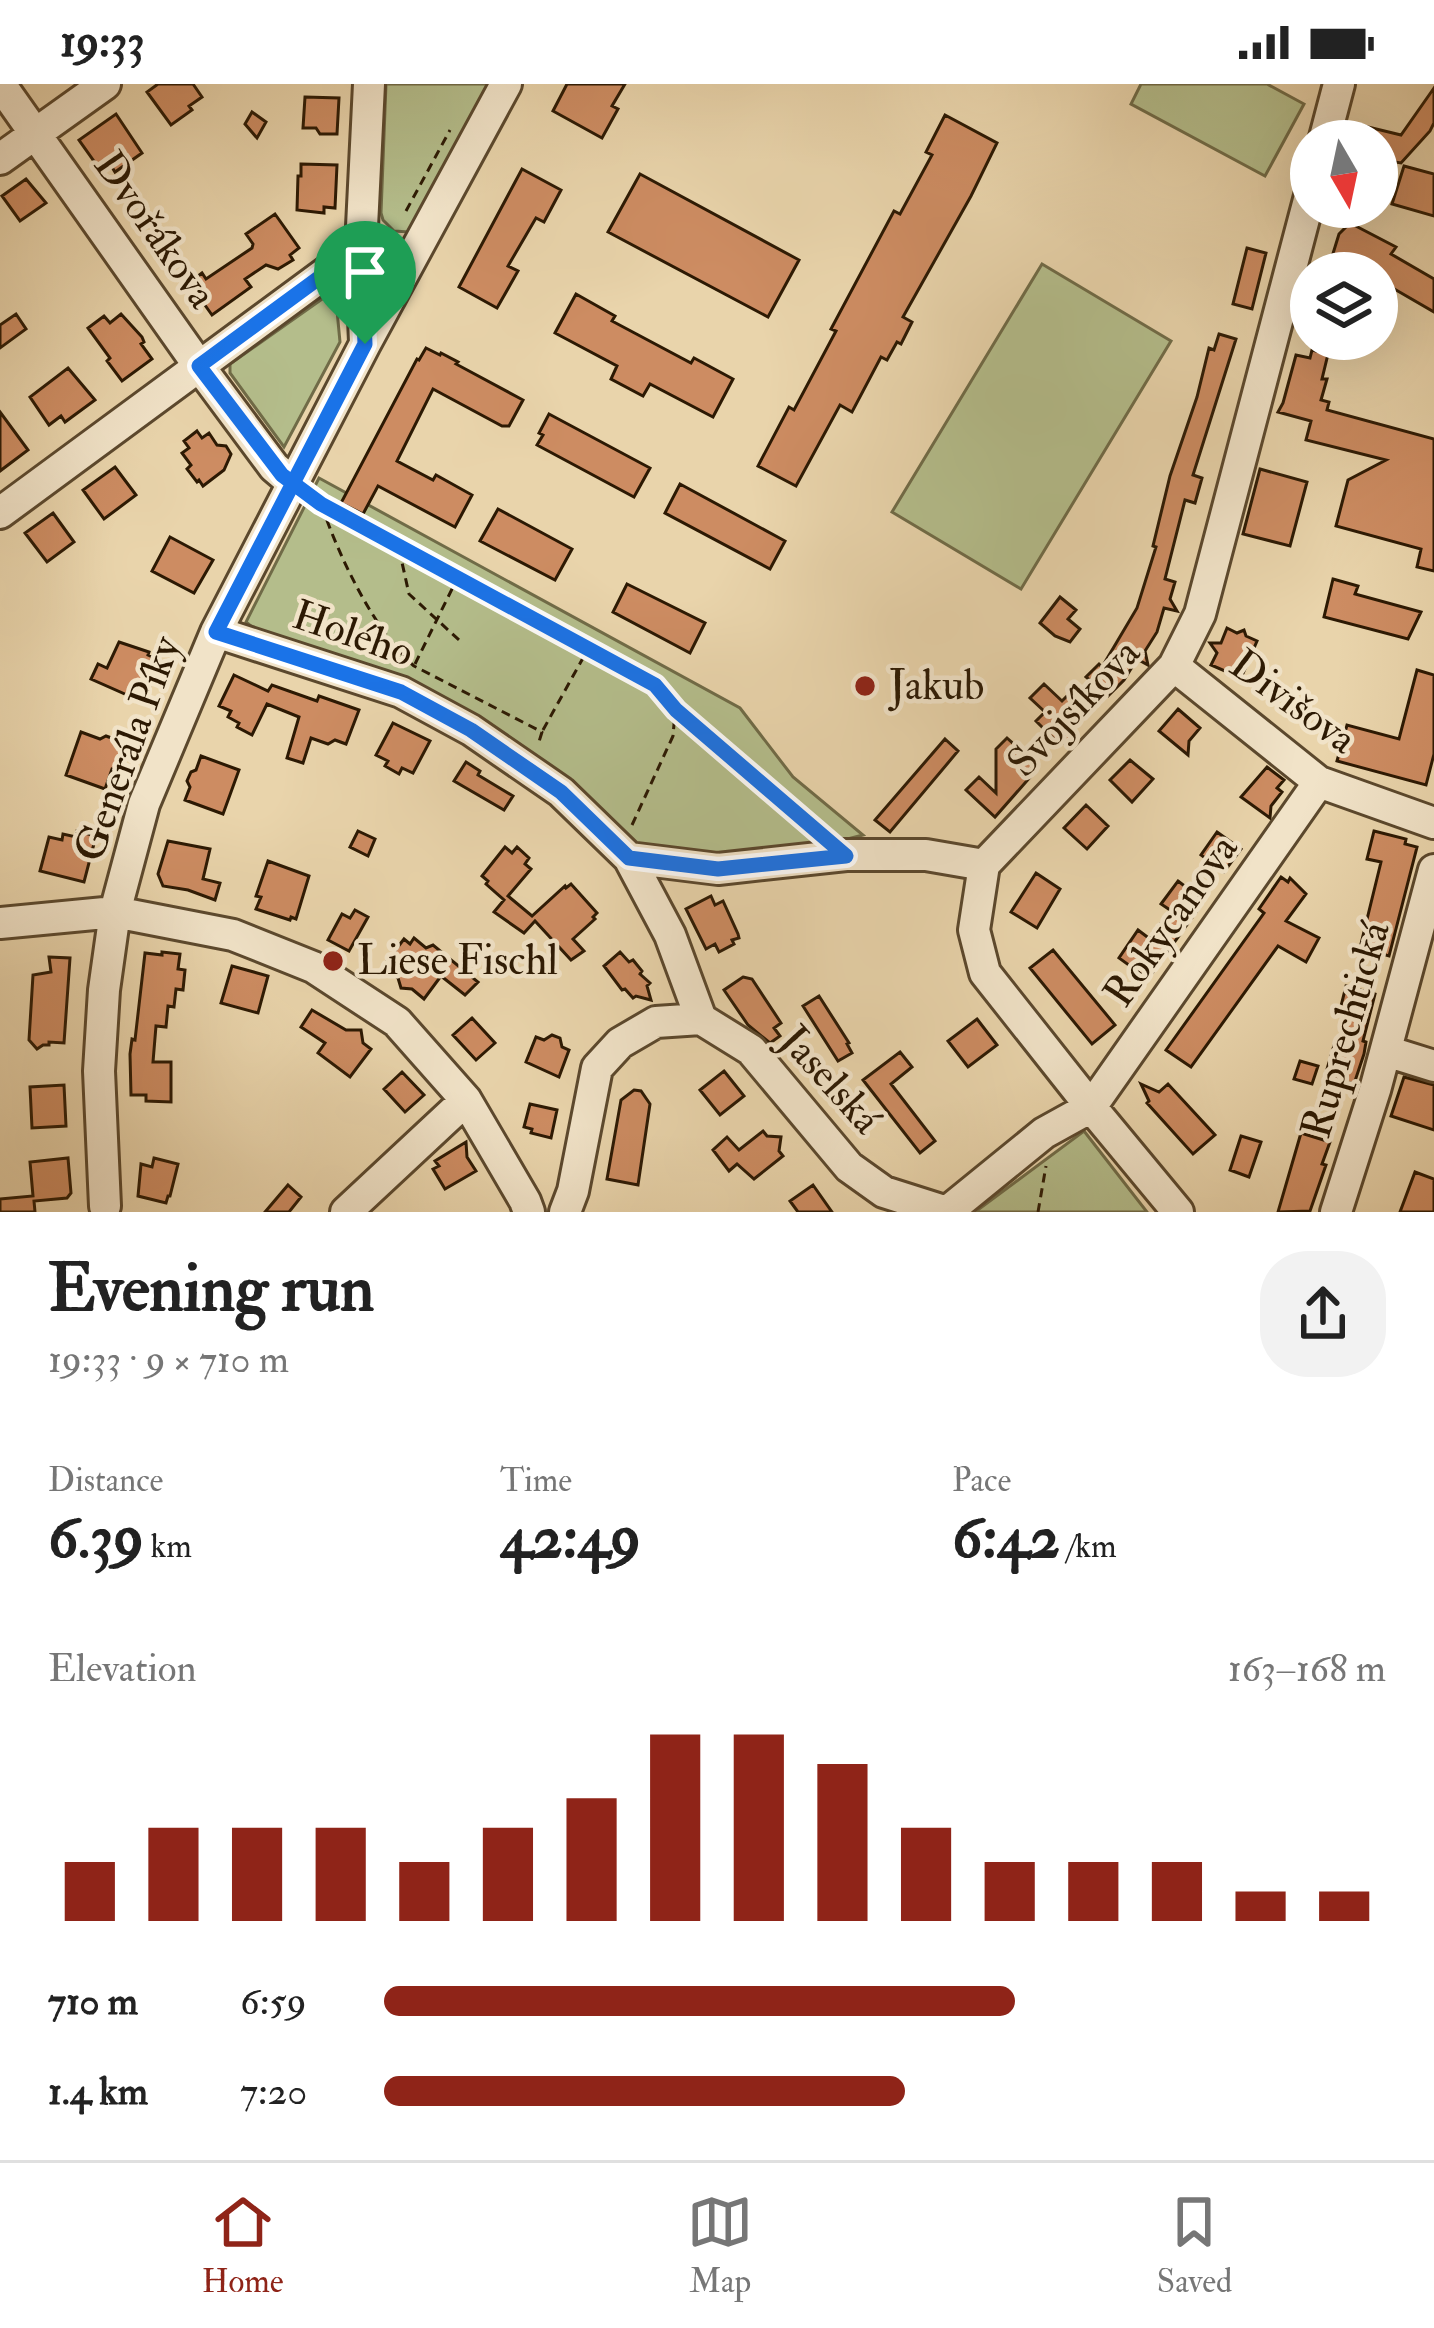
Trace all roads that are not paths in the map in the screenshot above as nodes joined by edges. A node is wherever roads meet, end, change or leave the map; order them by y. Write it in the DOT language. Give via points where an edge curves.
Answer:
graph roads {
  1 [pos="0,84"];
  2 [pos="105,84"];
  3 [pos="369,84"];
  4 [pos="506,84"];
  5 [pos="1339,84"];
  6 [pos="1330,120"];
  7 [pos="36,134"];
  8 [pos="0,160"];
  9 [pos="1301,228"];
  10 [pos="361,247"];
  11 [pos="365,344"];
  12 [pos="199,366"];
  13 [pos="294,484"];
  14 [pos="0,513"];
  15 [pos="216,632"];
  16 [pos="1174,665"];
  17 [pos="1319,782"];
  18 [pos="1434,824"];
  19 [pos="625,854"];
  20 [pos="983,865"];
  21 [pos="1434,870"];
  22 [pos="116,912"];
  23 [pos="0,923"];
  24 [pos="701,1018"];
  25 [pos="1386,1051"];
  26 [pos="1434,1066"];
  27 [pos="466,1100"];
  28 [pos="1090,1108"];
  29 [pos="106,1210"];
  30 [pos="346,1212"];
  31 [pos="529,1212"];
  32 [pos="566,1212"];
  33 [pos="947,1212"];
  34 [pos="1178,1212"];
  35 [pos="1336,1212"];
  1 -- 7 [label="street, Dvořákova"];
  2 -- 7 [label="street"];
  3 -- 10 [label="street"];
  4 -- 11 [label="street, Generála Píky"];
  5 -- 6 [label="street"];
  7 -- 8 [label="street"];
  7 -- 12 [label="street, Dvořákova"];
  9 -- 16 [label="street, Svojsíkova" via="1200,614"];
  10 -- 11 [label="street"];
  10 -- 12 [label="street"];
  11 -- 13 [label="street, Generála Píky"];
  12 -- 13 [label="street, Dvořákova"];
  12 -- 14 [label="street"];
  13 -- 15 [label="street, Generála Píky"];
  15 -- 19 [label="street, Holého" via="401,692 561,792"];
  15 -- 22 [label="street, Generála Píky" via="144,804"];
  16 -- 17 [label="street, Divišova"];
  16 -- 20 [label="street, Svojsíkova"];
  17 -- 18 [label="street, Divišova"];
  17 -- 28 [label="street, Rokycanova"];
  19 -- 20 [label="street" via="718,869 846,856 926,855"];
  19 -- 24 [label="street, Holého" via="670,935"];
  20 -- 28 [label="street" via="974,930 985,973"];
  21 -- 25 [label="street, Ruprechtická"];
  22 -- 23 [label="street"];
  22 -- 27 [label="street" via="232,935 313,967 397,1022"];
  22 -- 29 [label="street, Generála Píky" via="99,1071"];
  24 -- 32 [label="street" via="656,1022 597,1068"];
  24 -- 33 [label="street, Jaselská" via="751,1050 849,1167 884,1192"];
  25 -- 26 [label="street"];
  25 -- 35 [label="street, Ruprechtická"];
  27 -- 30 [label="street"];
  27 -- 31 [label="street"];
  28 -- 33 [label="street" via="1044,1133"];
  28 -- 34 [label="street"];
}
